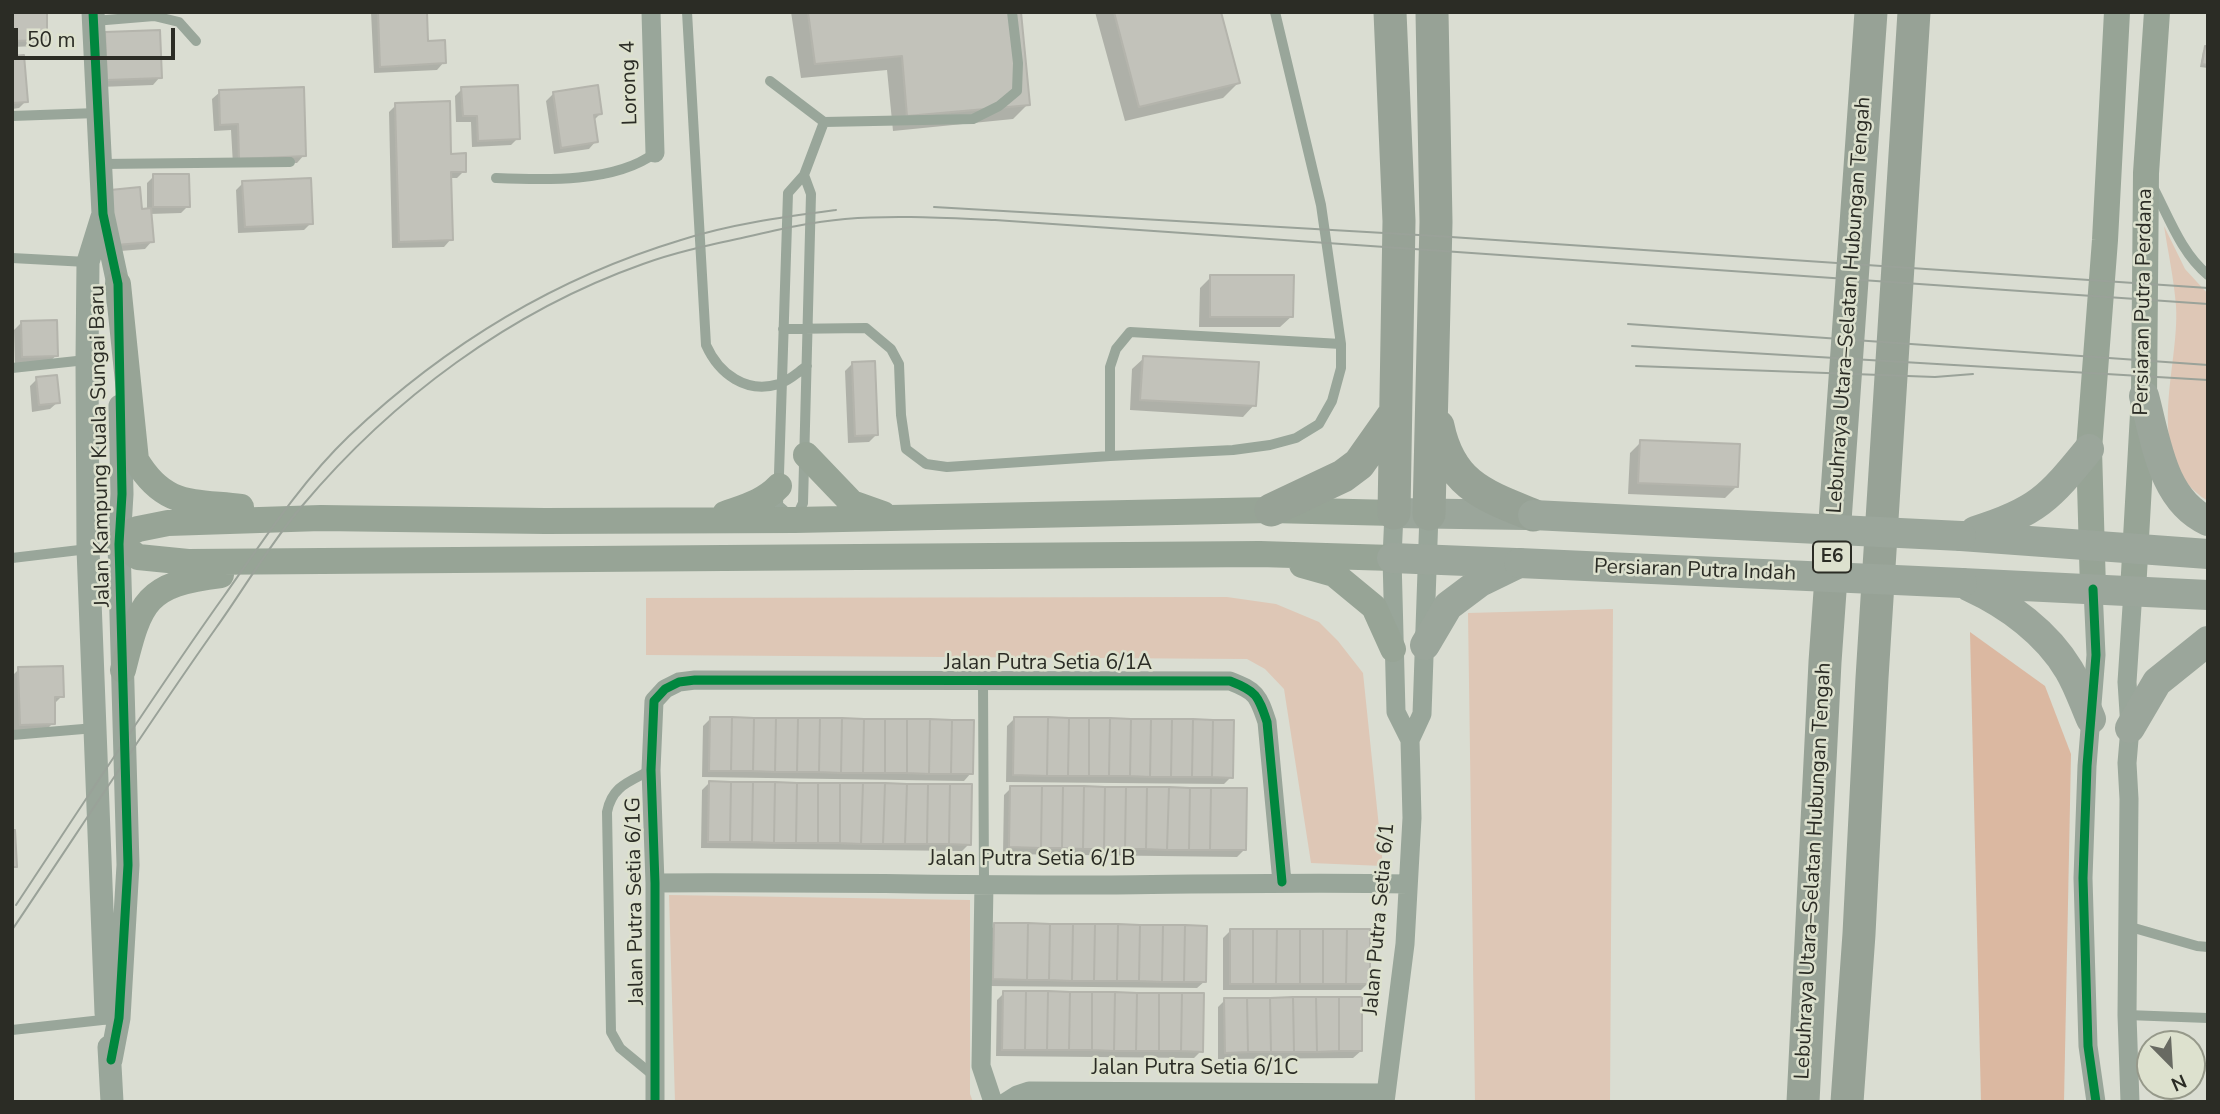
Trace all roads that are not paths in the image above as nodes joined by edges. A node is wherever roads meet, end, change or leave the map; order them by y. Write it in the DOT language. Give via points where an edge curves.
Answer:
graph roads {
  1 [pos="651,12"];
  2 [pos="687,12"];
  3 [pos="1012,12"];
  4 [pos="1275,12"];
  5 [pos="1390,12"];
  6 [pos="1432,12"];
  7 [pos="1871,12"];
  8 [pos="1914,12"];
  9 [pos="2117,12"];
  10 [pos="2157,12"];
  11 [pos="94,17"];
  12 [pos="196,41"];
  13 [pos="770,81"];
  14 [pos="98,113"];
  15 [pos="12,116"];
  16 [pos="824,122"];
  17 [pos="655,153"];
  18 [pos="290,162"];
  19 [pos="100,164"];
  20 [pos="2146,173"];
  21 [pos="804,175"];
  22 [pos="496,178"];
  23 [pos="103,214"];
  24 [pos="12,258"];
  25 [pos="88,262"];
  26 [pos="2208,275"];
  27 [pos="117,284"];
  28 [pos="88,321"];
  29 [pos="807,328"];
  30 [pos="783,329"];
  31 [pos="1340,344"];
  32 [pos="87,360"];
  33 [pos="807,366"];
  34 [pos="12,368"];
  35 [pos="782,384"];
  36 [pos="2144,396"];
  37 [pos="1433,403"];
  38 [pos="1395,413"];
  39 [pos="2089,449"];
  40 [pos="806,455"];
  41 [pos="1110,456"];
  42 [pos="779,486"];
  43 [pos="1271,510"];
  44 [pos="1394,513"];
  45 [pos="1429,514"];
  46 [pos="1533,515"];
  47 [pos="321,518"];
  48 [pos="894,518"];
  49 [pos="795,520"];
  50 [pos="703,521"];
  51 [pos="2208,521"];
  52 [pos="1961,536"];
  53 [pos="119,544"];
  54 [pos="2092,546"];
  55 [pos="88,549"];
  56 [pos="2135,549"];
  57 [pos="1260,554"];
  58 [pos="2208,554"];
  59 [pos="12,558"];
  60 [pos="838,558"];
  61 [pos="1392,558"];
  62 [pos="746,559"];
  63 [pos="1428,560"];
  64 [pos="333,562"];
  65 [pos="1519,564"];
  66 [pos="1962,583"];
  67 [pos="2093,589"];
  68 [pos="2133,591"];
  69 [pos="2208,595"];
  70 [pos="2208,641"];
  71 [pos="1425,645"];
  72 [pos="1393,649"];
  73 [pos="123,670"];
  74 [pos="983,682"];
  75 [pos="654,701"];
  76 [pos="2091,719"];
  77 [pos="95,728"];
  78 [pos="2130,728"];
  79 [pos="12,735"];
  80 [pos="1410,740"];
  81 [pos="96,767"];
  82 [pos="651,770"];
  83 [pos="1282,882"];
  84 [pos="654,883"];
  85 [pos="984,883"];
  86 [pos="1408,884"];
  87 [pos="2126,926"];
  88 [pos="2208,947"];
  89 [pos="2127,1015"];
  90 [pos="2208,1018"];
  91 [pos="112,1019"];
  92 [pos="12,1030"];
  93 [pos="654,1077"];
  94 [pos="1385,1097"];
  95 [pos="112,1102"];
  96 [pos="654,1102"];
  97 [pos="993,1102"];
  98 [pos="1006,1102"];
  99 [pos="1803,1102"];
  100 [pos="1847,1102"];
  101 [pos="2096,1102"];
  102 [pos="2130,1102"];
  1 -- 17 [label="street, Lorong 4"];
  2 -- 35 [label="lane" via="706,345 713,361 731,378 756,388"];
  3 -- 16 [label="lane" via="1017,91 999,106 973,119"];
  4 -- 31 [label="lane" via="1321,205"];
  5 -- 38 [label="highway" via="1399,221"];
  6 -- 37 [label="highway"];
  7 -- 99 [label="highway, Lebuhraya Utara–Selatan Hubungan Tengah / E6" via="1825,663"];
  8 -- 100 [label="highway, Lebuhraya Utara–Selatan Hubungan Tengah / E6"];
  9 -- 39 [label="main road, Persiaran Putra Perdana"];
  10 -- 20 [label="main road, Persiaran Putra Perdana"];
  11 -- 12 [label="lane" via="155,16 179,22"];
  11 -- 14 [label="street, Jalan Kampung Kuala Sungai Baru"];
  13 -- 16 [label="lane"];
  14 -- 15 [label="lane"];
  14 -- 19 [label="street, Jalan Kampung Kuala Sungai Baru"];
  16 -- 21 [label="lane"];
  17 -- 22 [label="lane" via="640,164 568,178"];
  18 -- 19 [label="lane"];
  19 -- 23 [label="street, Jalan Kampung Kuala Sungai Baru"];
  20 -- 26 [label="lane" via="2183,245"];
  20 -- 36 [label="main road, Persiaran Putra Perdana"];
  21 -- 29 [label="lane" via="811,194"];
  21 -- 30 [label="lane" via="788,193"];
  23 -- 25 [label="street, Jalan Kampung Kuala Sungai Baru"];
  23 -- 27 [label="street, Jalan Kampung Kuala Sungai Baru"];
  24 -- 25 [label="lane"];
  25 -- 28 [label="street, Jalan Kampung Kuala Sungai Baru"];
  27 -- 47 [label="main road" via="136,460 146,478 160,491 188,502"];
  27 -- 53 [label="street, Jalan Kampung Kuala Sungai Baru"];
  28 -- 32 [label="street, Jalan Kampung Kuala Sungai Baru"];
  28 -- 53 [label="street" via="102,491 107,519"];
  29 -- 30 [label="lane"];
  29 -- 33 [label="lane"];
  29 -- 41 [label="lane" via="866,328 891,349 899,364 906,449 926,464 947,467"];
  30 -- 35 [label="lane"];
  31 -- 41 [label="lane" via="1341,368 1332,401 1319,424 1296,438 1233,450"];
  31 -- 41 [label="lane" via="1130,332 1116,349 1110,368"];
  32 -- 34 [label="lane"];
  32 -- 55 [label="street, Jalan Kampung Kuala Sungai Baru"];
  33 -- 35 [label="lane"];
  33 -- 40 [label="lane"];
  35 -- 42 [label="lane"];
  36 -- 51 [label="main road" via="2168,482 2188,509"];
  36 -- 56 [label="main road, Persiaran Putra Perdana"];
  37 -- 45 [label="highway"];
  37 -- 46 [label="highway" via="1443,450 1453,466 1479,491"];
  38 -- 43 [label="highway" via="1359,464"];
  38 -- 44 [label="highway"];
  39 -- 52 [label="main road" via="2061,484 2032,509"];
  39 -- 54 [label="main road, Persiaran Putra Perdana"];
  40 -- 48 [label="main road" via="852,503"];
  40 -- 49 [label="lane" via="803,503"];
  42 -- 49 [label="lane" via="778,505"];
  42 -- 50 [label="main road" via="752,505"];
  43 -- 44 [label="main road"];
  43 -- 48 [label="main road"];
  44 -- 45 [label="main road"];
  44 -- 61 [label="street"];
  45 -- 46 [label="main road"];
  45 -- 63 [label="street"];
  46 -- 52 [label="main road, bridge"];
  47 -- 50 [label="main road"];
  47 -- 53 [label="main road" via="168,523 138,529"];
  48 -- 49 [label="main road"];
  49 -- 50 [label="main road"];
  49 -- 60 [label="main road"];
  49 -- 62 [label="main road" via="774,542"];
  52 -- 54 [label="main road"];
  53 -- 64 [label="main road" via="138,557 188,562"];
  53 -- 73 [label="street, Jalan Kampung Kuala Sungai Baru"];
  53 -- 81 [label="street" via="108,570 104,597 106,723"];
  54 -- 56 [label="main road"];
  54 -- 67 [label="main road, Persiaran Putra Perdana"];
  55 -- 59 [label="lane"];
  55 -- 77 [label="street, Jalan Kampung Kuala Sungai Baru"];
  56 -- 58 [label="main road"];
  56 -- 68 [label="main road, Persiaran Putra Perdana"];
  57 -- 60 [label="main road"];
  57 -- 61 [label="main road"];
  57 -- 72 [label="main road" via="1334,574 1374,607"];
  60 -- 62 [label="main road"];
  61 -- 63 [label="main road, Persiaran Putra Indah"];
  61 -- 72 [label="street"];
  62 -- 64 [label="main road"];
  63 -- 65 [label="main road, Persiaran Putra Indah"];
  63 -- 71 [label="street"];
  64 -- 73 [label="main road" via="167,586 150,598 134,626"];
  65 -- 66 [label="main road, Persiaran Putra Indah, bridge"];
  65 -- 71 [label="main road" via="1480,582 1448,606"];
  66 -- 67 [label="main road, Persiaran Putra Indah"];
  66 -- 76 [label="main road" via="2021,616 2048,643 2068,669"];
  67 -- 68 [label="main road, Persiaran Putra Indah"];
  67 -- 76 [label="street" via="2096,655"];
  68 -- 69 [label="main road, Persiaran Putra Indah"];
  68 -- 78 [label="street" via="2127,682"];
  70 -- 78 [label="main road" via="2157,682"];
  71 -- 80 [label="street" via="1422,714"];
  72 -- 80 [label="street" via="1395,712"];
  73 -- 91 [label="street, Jalan Kampung Kuala Sungai Baru" via="128,865"];
  74 -- 75 [label="street, Jalan Putra Setia 6/1A" via="695,680 680,681"];
  74 -- 83 [label="street, Jalan Putra Setia 6/1A" via="1230,681 1251,689 1267,722"];
  74 -- 85 [label="lane"];
  75 -- 82 [label="street, Jalan Putra Setia 6/1G"];
  76 -- 101 [label="street" via="2082,878 2088,1046"];
  77 -- 79 [label="lane"];
  77 -- 81 [label="street, Jalan Kampung Kuala Sungai Baru"];
  78 -- 87 [label="street"];
  80 -- 86 [label="street, Jalan Putra Setia 6/1"];
  81 -- 91 [label="street, Jalan Kampung Kuala Sungai Baru"];
  82 -- 84 [label="street, Jalan Putra Setia 6/1G"];
  82 -- 93 [label="lane" via="620,787 610,798 607,812 611,1032 620,1048"];
  83 -- 85 [label="street, Jalan Putra Setia 6/1B"];
  83 -- 86 [label="street, Jalan Putra Setia 6/1B"];
  84 -- 85 [label="street, Jalan Putra Setia 6/1B"];
  84 -- 93 [label="street, Jalan Putra Setia 6/1G"];
  85 -- 97 [label="street" via="981,1066"];
  86 -- 94 [label="street, Jalan Putra Setia 6/1"];
  87 -- 88 [label="lane"];
  87 -- 89 [label="street"];
  89 -- 90 [label="lane"];
  89 -- 102 [label="street"];
  91 -- 92 [label="lane"];
  91 -- 95 [label="street, Jalan Kampung Kuala Sungai Baru"];
  93 -- 96 [label="street, Jalan Putra Setia 6/1G"];
  94 -- 98 [label="street, Jalan Putra Setia 6/1C" via="1029,1091"];
}
